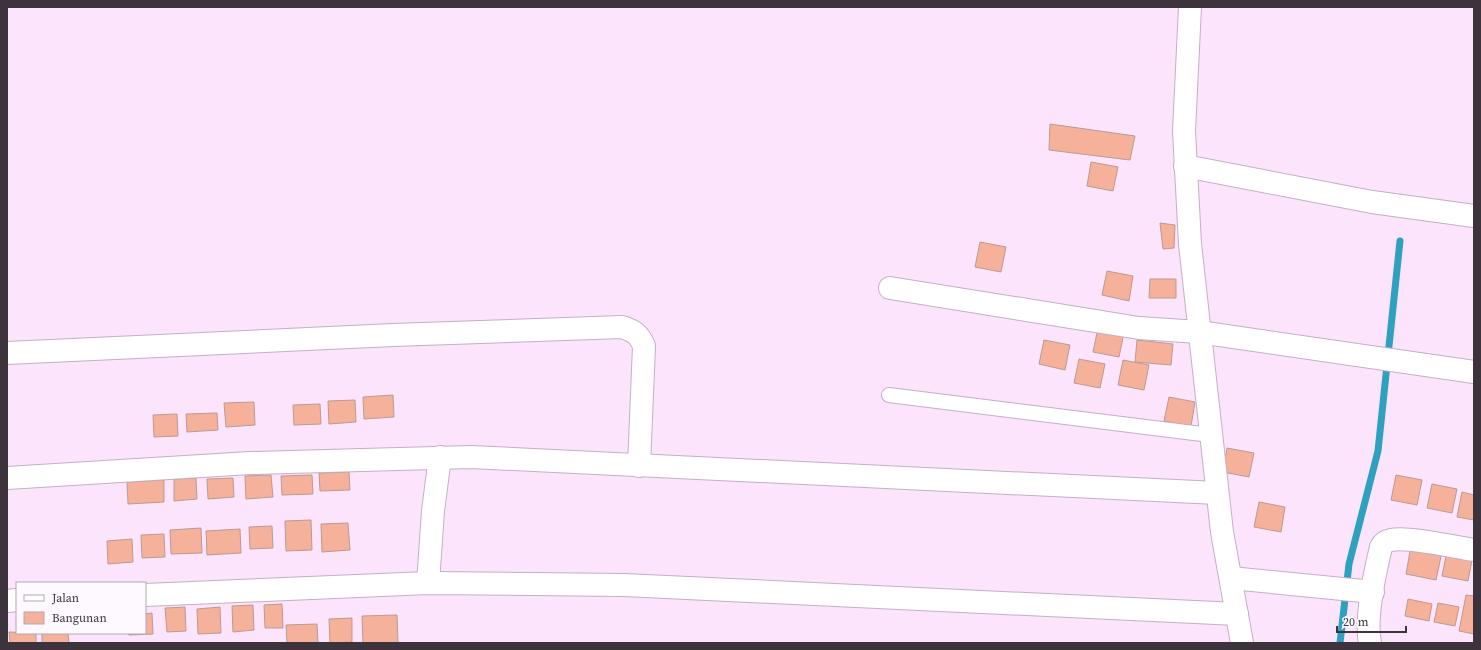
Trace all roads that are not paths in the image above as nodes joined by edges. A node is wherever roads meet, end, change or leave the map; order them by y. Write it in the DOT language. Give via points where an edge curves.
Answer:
graph roads {
  1 [pos="1190,7"];
  2 [pos="1185,166"];
  3 [pos="1474,216"];
  4 [pos="890,288"];
  5 [pos="1199,332"];
  6 [pos="7,352"];
  7 [pos="1474,372"];
  8 [pos="889,395"];
  9 [pos="1210,435"];
  10 [pos="440,457"];
  11 [pos="639,466"];
  12 [pos="7,478"];
  13 [pos="1217,493"];
  14 [pos="1474,550"];
  15 [pos="1231,578"];
  16 [pos="428,583"];
  17 [pos="1373,592"];
  18 [pos="146,595"];
  19 [pos="1237,614"];
  20 [pos="1242,643"];
  21 [pos="1370,643"];
  1 -- 2 [label="street" via="1184,131"];
  2 -- 3 [label="street" via="1372,202"];
  2 -- 5 [label="street"];
  4 -- 5 [label="street" via="1139,328"];
  5 -- 7 [label="street"];
  5 -- 9 [label="street"];
  6 -- 11 [label="street" via="622,328 633,330 644,346"];
  8 -- 9 [label="lane"];
  9 -- 13 [label="street"];
  10 -- 11 [label="street"];
  10 -- 12 [label="street" via="250,463"];
  10 -- 16 [label="street"];
  11 -- 13 [label="street"];
  13 -- 15 [label="street"];
  14 -- 17 [label="street" via="1403,539 1391,540 1381,546"];
  15 -- 17 [label="street"];
  15 -- 19 [label="street"];
  16 -- 18 [label="street"];
  16 -- 19 [label="street" via="624,585"];
  17 -- 21 [label="street" via="1368,633"];
  19 -- 20 [label="street"];
}
